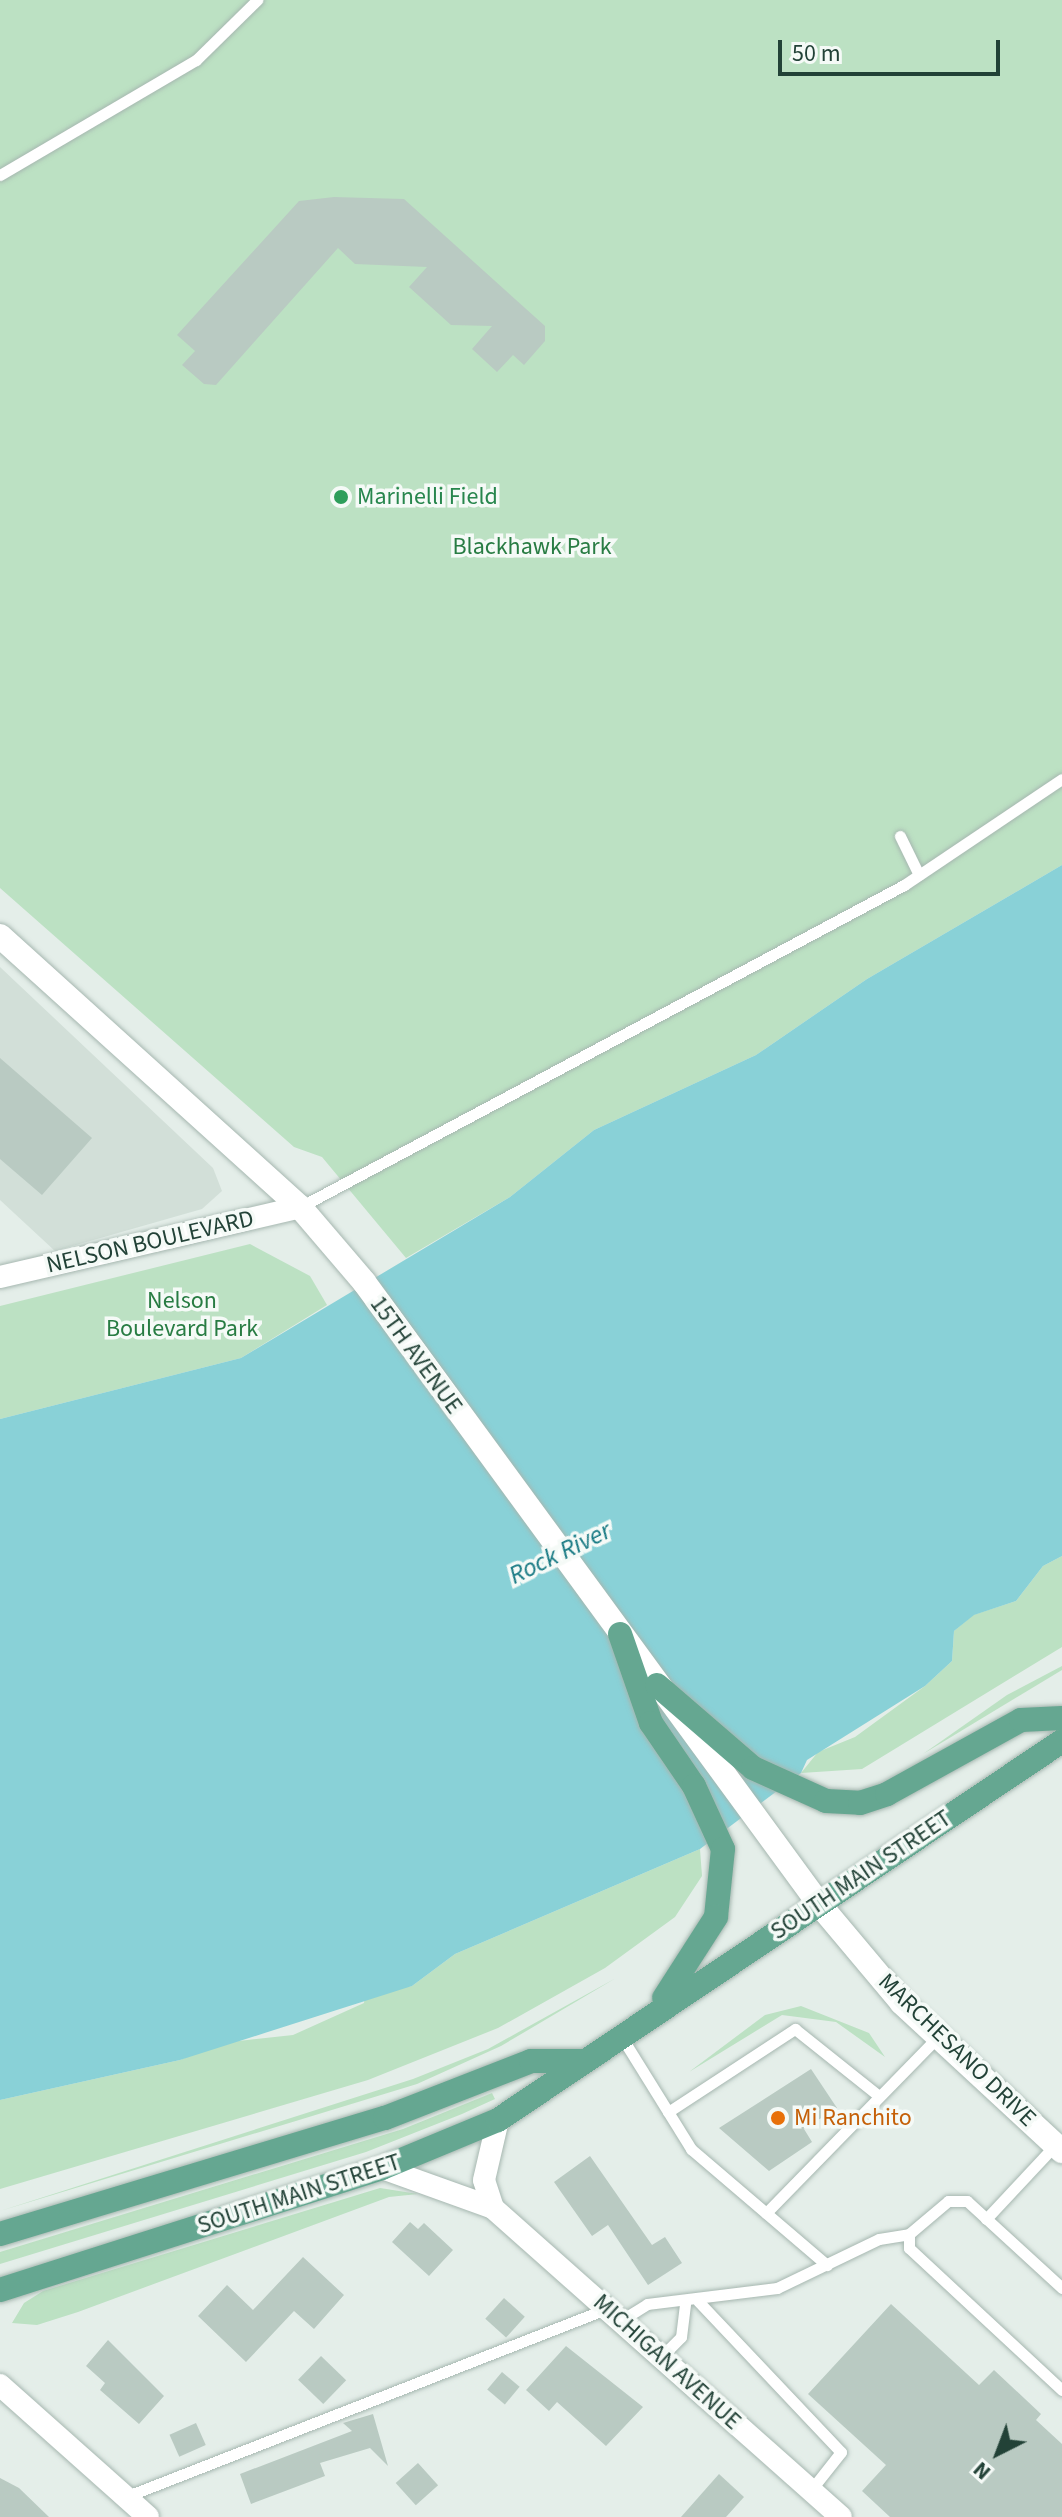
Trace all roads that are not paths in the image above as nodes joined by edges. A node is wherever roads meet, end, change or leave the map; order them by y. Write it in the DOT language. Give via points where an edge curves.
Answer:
graph roads {
  1 [pos="257,0"];
  2 [pos="0,175"];
  3 [pos="1062,779"];
  4 [pos="900,836"];
  5 [pos="919,875"];
  6 [pos="0,936"];
  7 [pos="300,1207"];
  8 [pos="0,1277"];
  9 [pos="620,1634"];
  10 [pos="657,1685"];
  11 [pos="1062,1718"];
  12 [pos="1062,1741"];
  13 [pos="765,1833"];
  14 [pos="819,1904"];
  15 [pos="642,2021"];
  16 [pos="621,2036"];
  17 [pos="938,2037"];
  18 [pos="580,2061"];
  19 [pos="879,2096"];
  20 [pos="668,2112"];
  21 [pos="498,2120"];
  22 [pos="1059,2148"];
  23 [pos="382,2168"];
  24 [pos="493,2208"];
  25 [pos="766,2213"];
  26 [pos="986,2219"];
  27 [pos="0,2234"];
  28 [pos="909,2234"];
  29 [pos="827,2265"];
  30 [pos="1062,2288"];
  31 [pos="3,2292"];
  32 [pos="698,2301"];
  33 [pos="685,2304"];
  34 [pos="614,2315"];
  35 [pos="661,2357"];
  36 [pos="0,2385"];
  37 [pos="1062,2390"];
  38 [pos="811,2490"];
  39 [pos="125,2497"];
  40 [pos="148,2517"];
  41 [pos="841,2517"];
  1 -- 2 [label="lane" via="196,60"];
  3 -- 5 [label="lane"];
  4 -- 5 [label="lane"];
  5 -- 7 [label="lane"];
  6 -- 7 [label="main road, 15TH AVENUE"];
  7 -- 8 [label="street, NELSON BOULEVARD"];
  7 -- 9 [label="main road, 15TH AVENUE" via="364,1282"];
  9 -- 10 [label="main road, 15TH AVENUE"];
  9 -- 15 [label="main road" via="651,1723 716,1825 722,1869 716,1917 704,1943"];
  10 -- 11 [label="main road" via="753,1768 813,1799 860,1803 1021,1720"];
  10 -- 13 [label="main road, 15TH AVENUE"];
  12 -- 14 [label="main road, SOUTH MAIN STREET"];
  13 -- 14 [label="main road, MARCHESANO DRIVE"];
  14 -- 15 [label="main road, SOUTH MAIN STREET"];
  14 -- 17 [label="main road, MARCHESANO DRIVE"];
  15 -- 16 [label="main road, SOUTH MAIN STREET"];
  16 -- 18 [label="main road, SOUTH MAIN STREET"];
  16 -- 20 [label="lane"];
  17 -- 19 [label="lane"];
  17 -- 22 [label="main road, MARCHESANO DRIVE"];
  18 -- 21 [label="main road, SOUTH MAIN STREET"];
  18 -- 27 [label="main road, SOUTH MAIN STREET" via="531,2061 385,2118"];
  19 -- 20 [label="lane" via="795,2029"];
  19 -- 25 [label="lane"];
  20 -- 25 [label="lane" via="691,2149"];
  21 -- 23 [label="main road, SOUTH MAIN STREET"];
  21 -- 24 [label="street" via="484,2180"];
  22 -- 26 [label="lane"];
  23 -- 24 [label="street, MICHIGAN AVENUE"];
  23 -- 31 [label="main road, SOUTH MAIN STREET"];
  24 -- 34 [label="street, MICHIGAN AVENUE"];
  25 -- 29 [label="lane"];
  26 -- 28 [label="lane" via="967,2201 948,2201"];
  26 -- 30 [label="lane"];
  28 -- 29 [label="lane" via="879,2239"];
  28 -- 37 [label="lane" via="909,2248"];
  29 -- 32 [label="lane" via="777,2288"];
  32 -- 33 [label="lane"];
  32 -- 38 [label="lane" via="841,2452"];
  33 -- 34 [label="lane" via="647,2304"];
  33 -- 35 [label="lane" via="681,2337"];
  34 -- 35 [label="street, MICHIGAN AVENUE"];
  34 -- 39 [label="lane"];
  35 -- 38 [label="street, MICHIGAN AVENUE"];
  36 -- 39 [label="street"];
  38 -- 41 [label="street, MICHIGAN AVENUE"];
  39 -- 40 [label="street"];
}
